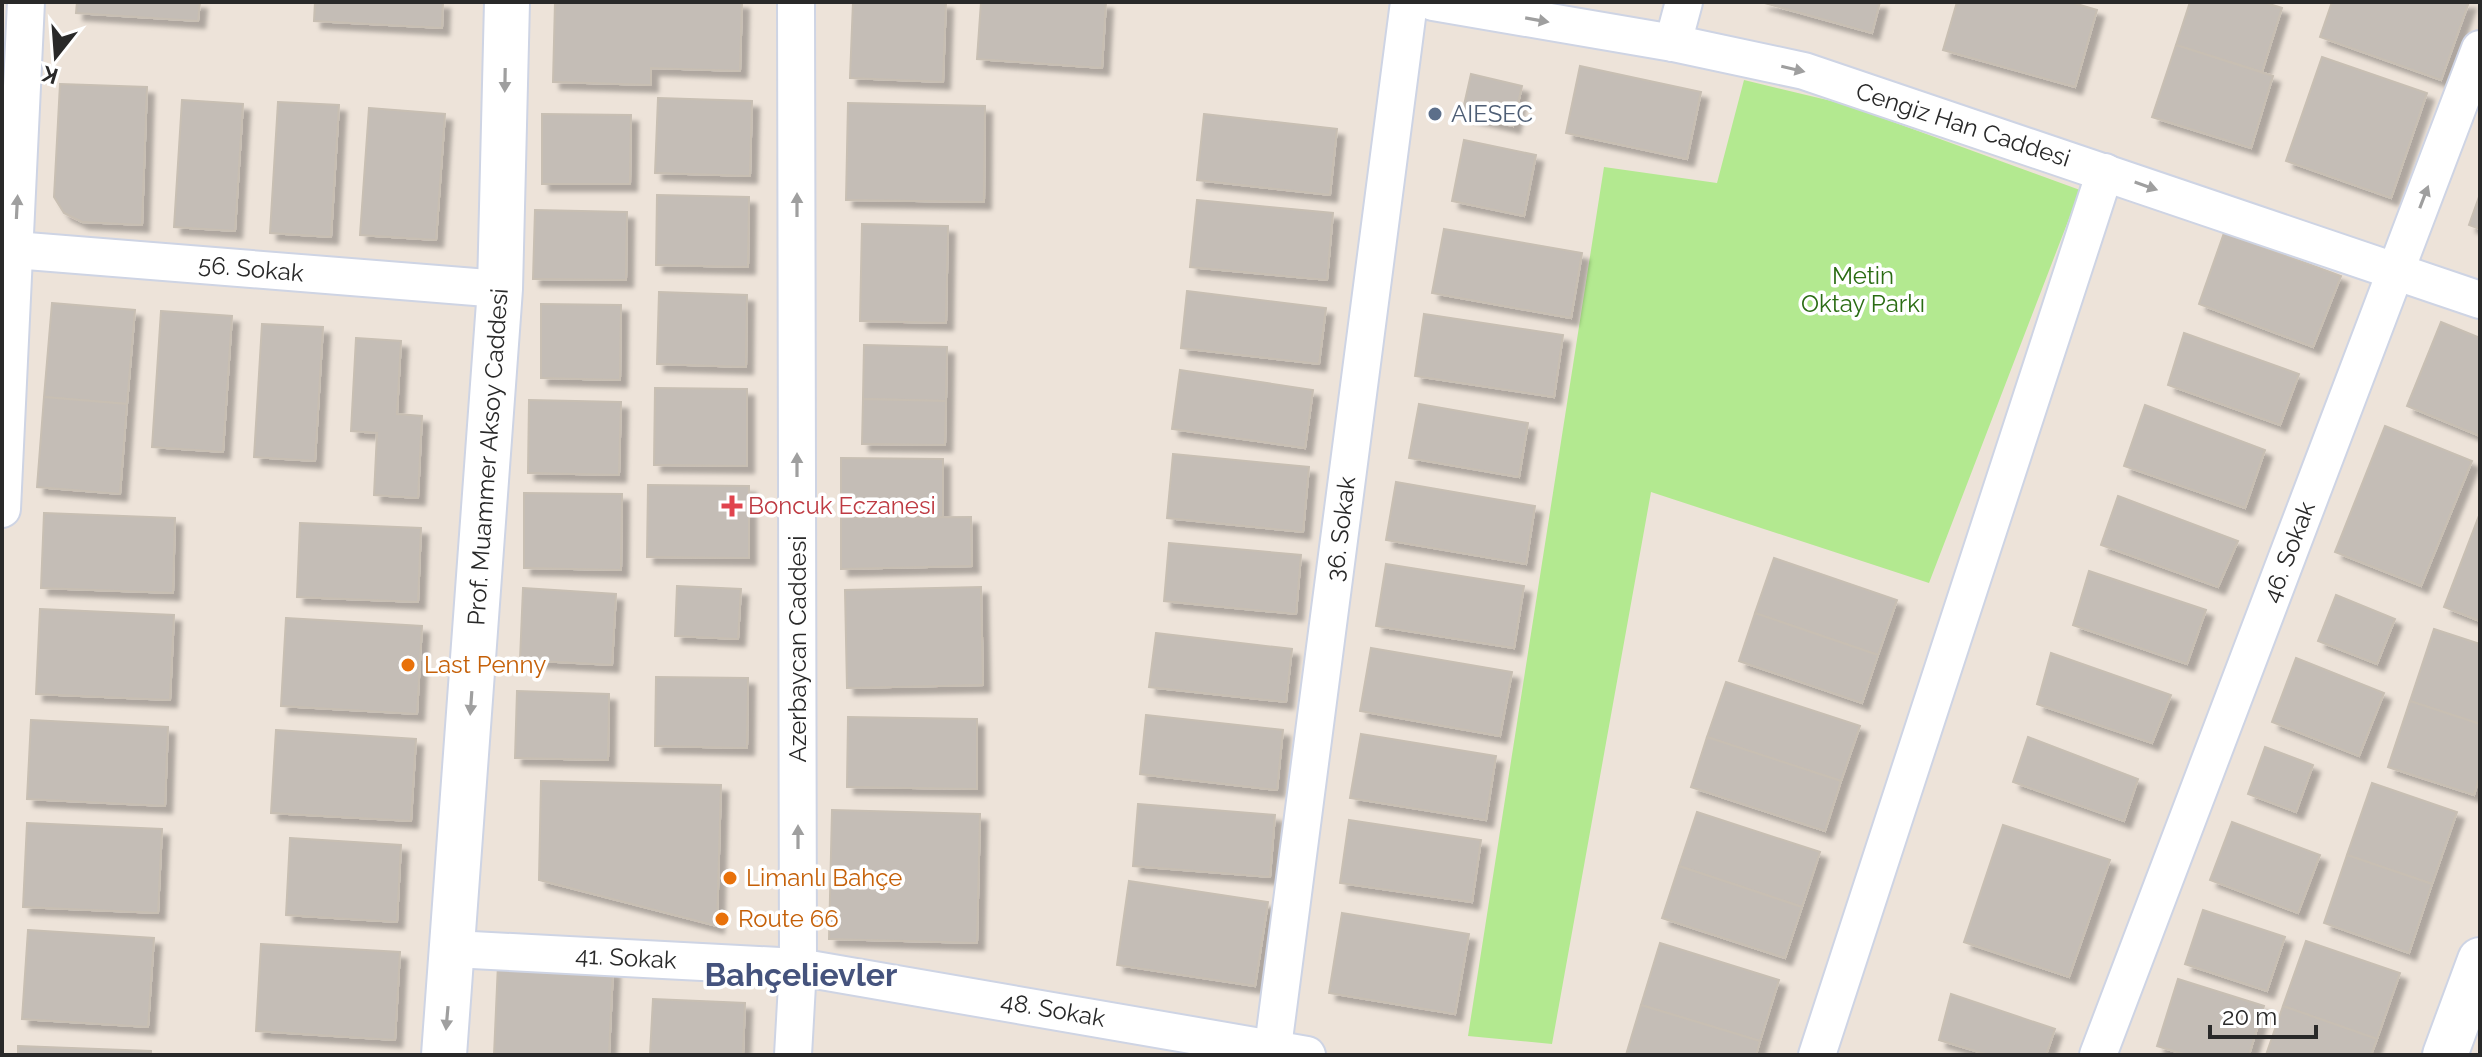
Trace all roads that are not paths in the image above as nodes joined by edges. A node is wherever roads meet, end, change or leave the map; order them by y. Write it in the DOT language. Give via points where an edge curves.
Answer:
graph roads {
  1 [pos="26,2"];
  2 [pos="507,2"];
  3 [pos="796,2"];
  4 [pos="1409,2"];
  5 [pos="1433,2"];
  6 [pos="1684,2"];
  7 [pos="1673,43"];
  8 [pos="2480,49"];
  9 [pos="2105,172"];
  10 [pos="8,249"];
  11 [pos="2396,270"];
  12 [pos="500,289"];
  13 [pos="2480,300"];
  14 [pos="2,509"];
  15 [pos="453,949"];
  16 [pos="2480,960"];
  17 [pos="798,967"];
  18 [pos="1284,1052"];
  19 [pos="444,1055"];
  20 [pos="793,1055"];
  21 [pos="1817,1055"];
  22 [pos="2098,1055"];
  23 [pos="2445,1055"];
  10 -- 1 [label="street, one-way"];
  2 -- 12 [label="street, Prof. Muammer Aksoy Caddesi, one-way"];
  17 -- 3 [label="street, Azerbaycan Caddesi, one-way"];
  4 -- 18 [label="street, 36. Sokak"];
  5 -- 7 [label="street, Cengiz Han Caddesi, one-way"];
  6 -- 7 [label="street"];
  7 -- 9 [label="street, Cengiz Han Caddesi, one-way" via="1804,71"];
  11 -- 8 [label="street, 46. Sokak, one-way"];
  9 -- 11 [label="street, Cengiz Han Caddesi, one-way"];
  9 -- 21 [label="street"];
  10 -- 12 [label="street, 56. Sokak"];
  10 -- 14 [label="street"];
  11 -- 13 [label="street, Cengiz Han Caddesi"];
  11 -- 22 [label="street, 46. Sokak"];
  12 -- 15 [label="street, Prof. Muammer Aksoy Caddesi, one-way"];
  15 -- 17 [label="street, 41. Sokak"];
  15 -- 19 [label="street, Prof. Muammer Aksoy Caddesi, one-way"];
  16 -- 23 [label="street"];
  17 -- 18 [label="street, 48. Sokak"];
  17 -- 20 [label="street, Azerbaycan Caddesi"];
}
